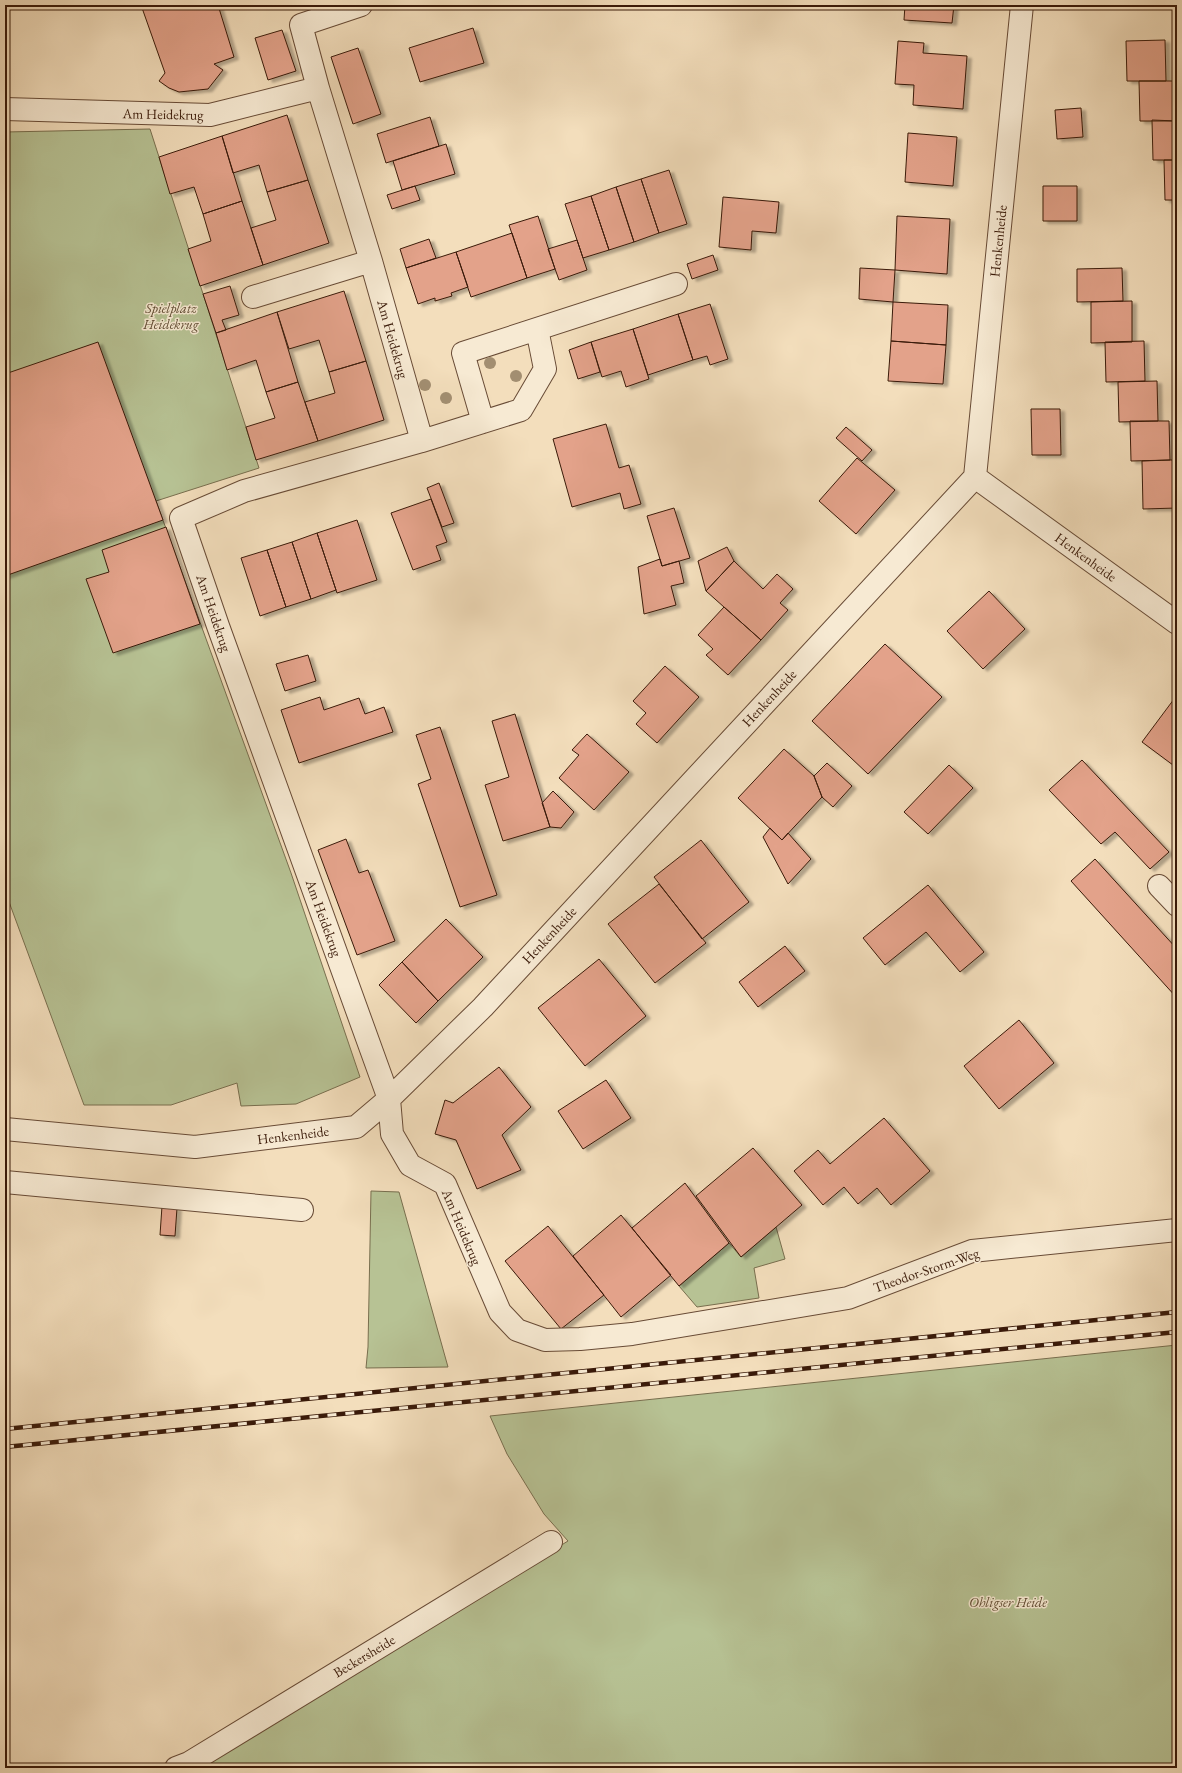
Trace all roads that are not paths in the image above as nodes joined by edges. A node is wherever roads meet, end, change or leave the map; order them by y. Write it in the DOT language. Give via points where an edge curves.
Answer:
graph roads {
  1 [pos="361,5"];
  2 [pos="1022,5"];
  3 [pos="318,88"];
  4 [pos="5,110"];
  5 [pos="371,261"];
  6 [pos="676,284"];
  7 [pos="253,297"];
  8 [pos="537,329"];
  9 [pos="483,422"];
  10 [pos="422,441"];
  11 [pos="975,477"];
  12 [pos="1177,623"];
  13 [pos="1159,886"];
  14 [pos="1177,905"];
  15 [pos="389,1098"];
  16 [pos="5,1129"];
  17 [pos="5,1182"];
  18 [pos="302,1210"];
  19 [pos="1177,1230"];
  20 [pos="725,1318"];
  21 [pos="551,1542"];
  22 [pos="176,1768"];
  1 -- 3 [label="street, Am Heidekrug" via="301,25"];
  2 -- 11 [label="street, Henkenheide"];
  3 -- 4 [label="street, Am Heidekrug" via="210,115"];
  3 -- 5 [label="street, Am Heidekrug"];
  5 -- 7 [label="street"];
  5 -- 10 [label="street, Am Heidekrug"];
  6 -- 8 [label="street"];
  8 -- 9 [label="street, Am Heidekrug" via="545,369 521,410"];
  8 -- 9 [label="street" via="463,353"];
  9 -- 10 [label="street, Am Heidekrug"];
  10 -- 15 [label="street, Am Heidekrug" via="244,491 181,518"];
  11 -- 12 [label="street, Henkenheide"];
  11 -- 15 [label="street, Henkenheide" via="483,1006"];
  13 -- 14 [label="street"];
  15 -- 16 [label="street, Henkenheide" via="356,1127 195,1148"];
  15 -- 20 [label="street, Am Heidekrug" via="392,1134 410,1164 445,1184 500,1312 517,1330 545,1340 580,1339 632,1334"];
  17 -- 18 [label="street"];
  19 -- 20 [label="street, Theodor-Storm-Weg" via="972,1251 848,1298"];
  21 -- 22 [label="street, Beckersheide"];
}
